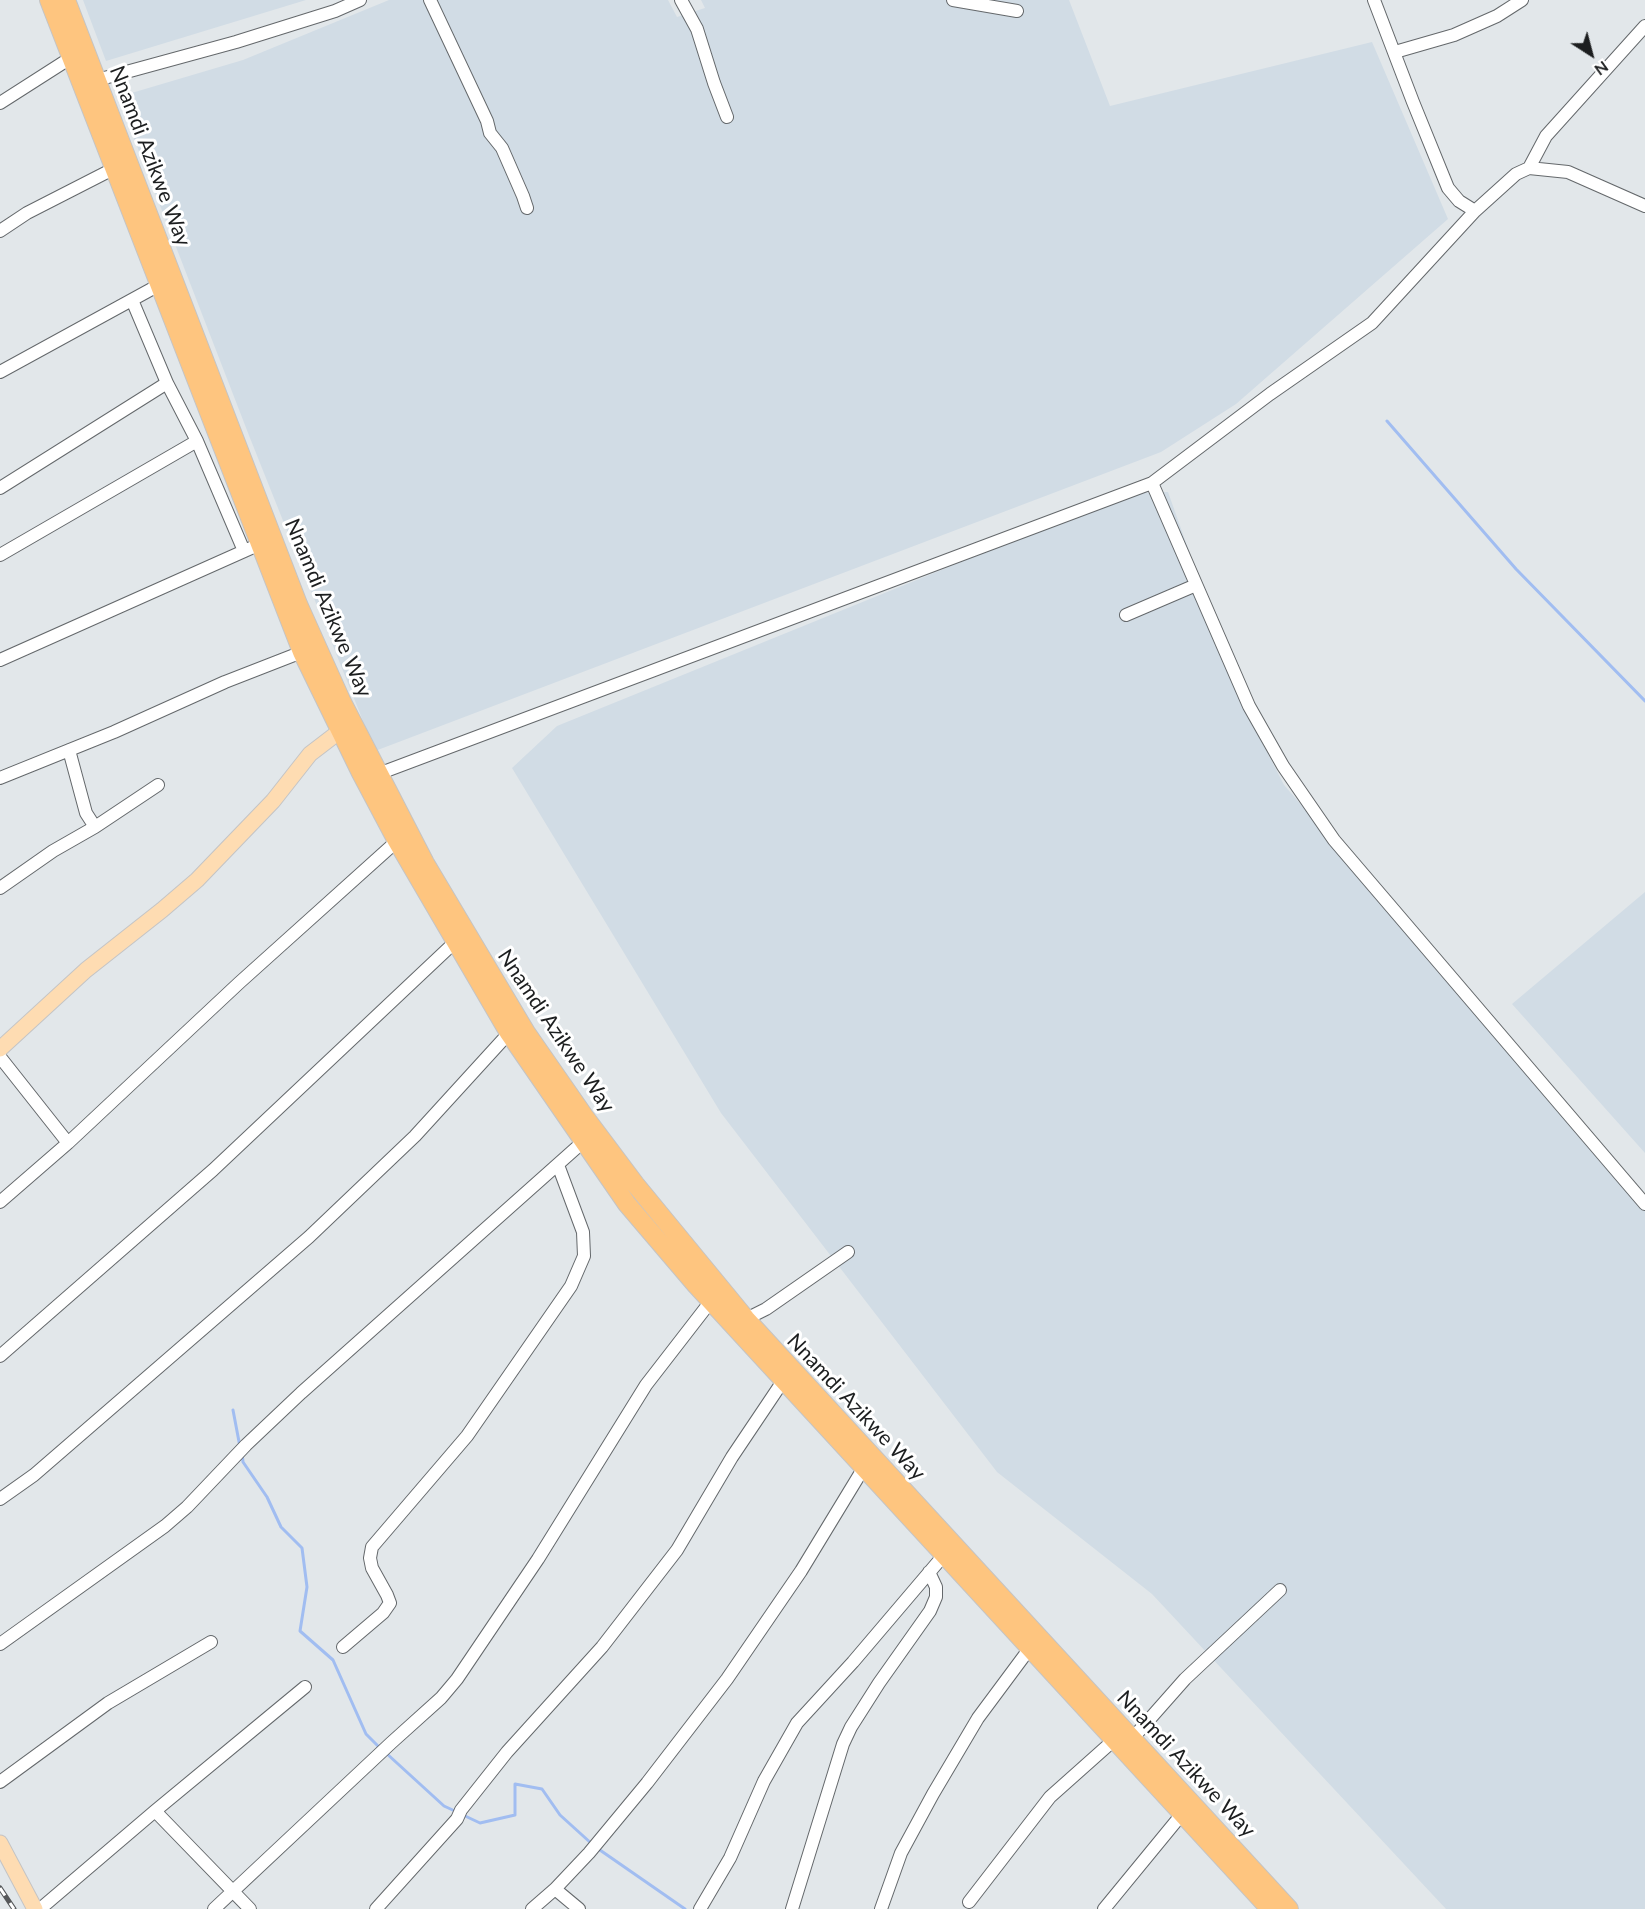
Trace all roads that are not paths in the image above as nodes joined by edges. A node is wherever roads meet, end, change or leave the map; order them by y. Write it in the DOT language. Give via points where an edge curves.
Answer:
graph roads {
  1 [pos="50,0"];
  2 [pos="66,0"];
  3 [pos="360,0"];
  4 [pos="430,0"];
  5 [pos="681,0"];
  6 [pos="953,0"];
  7 [pos="1374,0"];
  8 [pos="1522,0"];
  9 [pos="1017,11"];
  10 [pos="1645,26"];
  11 [pos="1395,52"];
  12 [pos="72,57"];
  13 [pos="97,80"];
  14 [pos="0,103"];
  15 [pos="727,117"];
  16 [pos="115,168"];
  17 [pos="1529,168"];
  18 [pos="1645,206"];
  19 [pos="526,208"];
  20 [pos="1475,211"];
  21 [pos="0,231"];
  22 [pos="159,285"];
  23 [pos="132,300"];
  24 [pos="0,372"];
  25 [pos="167,383"];
  26 [pos="196,441"];
  27 [pos="1152,483"];
  28 [pos="0,488"];
  29 [pos="252,548"];
  30 [pos="0,555"];
  31 [pos="1196,585"];
  32 [pos="1126,615"];
  33 [pos="302,652"];
  34 [pos="0,660"];
  35 [pos="340,731"];
  36 [pos="69,750"];
  37 [pos="378,774"];
  38 [pos="0,778"];
  39 [pos="158,785"];
  40 [pos="95,827"];
  41 [pos="397,842"];
  42 [pos="0,888"];
  43 [pos="455,942"];
  44 [pos="509,1033"];
  45 [pos="0,1049"];
  46 [pos="0,1057"];
  47 [pos="584,1141"];
  48 [pos="68,1143"];
  49 [pos="558,1165"];
  50 [pos="0,1202"];
  51 [pos="1645,1204"];
  52 [pos="848,1252"];
  53 [pos="711,1302"];
  54 [pos="746,1319"];
  55 [pos="0,1356"];
  56 [pos="783,1381"];
  57 [pos="864,1469"];
  58 [pos="0,1499"];
  59 [pos="944,1555"];
  60 [pos="929,1572"];
  61 [pos="1280,1590"];
  62 [pos="211,1642"];
  63 [pos="0,1644"];
  64 [pos="343,1647"];
  65 [pos="1030,1648"];
  66 [pos="305,1687"];
  67 [pos="1123,1740"];
  68 [pos="0,1782"];
  69 [pos="155,1811"];
  70 [pos="1182,1814"];
  71 [pos="0,1843"];
  72 [pos="555,1889"];
  73 [pos="232,1892"];
  74 [pos="969,1902"];
  75 [pos="37,1909"];
  76 [pos="214,1909"];
  77 [pos="250,1909"];
  78 [pos="376,1909"];
  79 [pos="532,1909"];
  80 [pos="579,1909"];
  81 [pos="700,1909"];
  82 [pos="792,1909"];
  83 [pos="881,1909"];
  84 [pos="1104,1909"];
  85 [pos="1270,1909"];
  86 [pos="1289,1909"];
  1 -- 12 [label="highway, Nnamdi Azikwe Way"];
  2 -- 13 [label="highway, Nnamdi Azikwe Way"];
  3 -- 13 [label="street" via="236,42"];
  4 -- 19 [label="street" via="490,133 502,148"];
  5 -- 15 [label="street" via="697,29"];
  6 -- 9 [label="street"];
  7 -- 11 [label="street"];
  8 -- 11 [label="street" via="1455,35"];
  10 -- 17 [label="street" via="1546,136"];
  11 -- 20 [label="street" via="1448,188"];
  12 -- 14 [label="street"];
  12 -- 16 [label="highway, Nnamdi Azikwe Way"];
  13 -- 37 [label="highway, Nnamdi Azikwe Way" via="298,604"];
  16 -- 21 [label="street"];
  16 -- 22 [label="highway, Nnamdi Azikwe Way"];
  17 -- 18 [label="street" via="1568,172"];
  17 -- 20 [label="street" via="1516,174"];
  20 -- 27 [label="street" via="1372,323"];
  22 -- 23 [label="street"];
  22 -- 29 [label="highway, Nnamdi Azikwe Way"];
  23 -- 24 [label="street"];
  23 -- 25 [label="street"];
  25 -- 26 [label="street"];
  25 -- 28 [label="street"];
  26 -- 29 [label="street"];
  26 -- 30 [label="street"];
  27 -- 31 [label="street"];
  27 -- 37 [label="street"];
  29 -- 33 [label="highway, Nnamdi Azikwe Way"];
  29 -- 34 [label="street"];
  31 -- 32 [label="street"];
  31 -- 51 [label="street" via="1249,706 1283,766 1334,840"];
  33 -- 35 [label="highway, Nnamdi Azikwe Way"];
  33 -- 36 [label="street"];
  35 -- 41 [label="highway, Nnamdi Azikwe Way"];
  35 -- 45 [label="main road" via="310,754 273,801 196,880 86,970"];
  36 -- 38 [label="street"];
  36 -- 40 [label="street" via="86,813"];
  37 -- 54 [label="highway, Nnamdi Azikwe Way" via="424,863 534,1043 635,1184"];
  39 -- 40 [label="street"];
  40 -- 42 [label="street"];
  41 -- 43 [label="highway, Nnamdi Azikwe Way"];
  41 -- 48 [label="street"];
  43 -- 44 [label="highway, Nnamdi Azikwe Way"];
  43 -- 55 [label="street" via="213,1170"];
  44 -- 47 [label="highway, Nnamdi Azikwe Way"];
  44 -- 58 [label="street" via="415,1136 309,1237"];
  46 -- 48 [label="street"];
  47 -- 49 [label="street"];
  47 -- 53 [label="highway, Nnamdi Azikwe Way" via="627,1204"];
  48 -- 50 [label="street"];
  49 -- 63 [label="street" via="301,1393 165,1526"];
  49 -- 64 [label="street" via="583,1232 584,1256 571,1286 466,1436 372,1547 372,1568 390,1603"];
  52 -- 54 [label="street" via="766,1310"];
  53 -- 56 [label="highway, Nnamdi Azikwe Way"];
  53 -- 73 [label="street" via="646,1385 538,1560 457,1679"];
  54 -- 67 [label="highway, Nnamdi Azikwe Way"];
  56 -- 57 [label="highway, Nnamdi Azikwe Way"];
  56 -- 78 [label="street" via="677,1550 602,1647 507,1752"];
  57 -- 59 [label="highway, Nnamdi Azikwe Way"];
  57 -- 72 [label="street" via="727,1679 647,1783"];
  59 -- 60 [label="street"];
  59 -- 65 [label="highway, Nnamdi Azikwe Way"];
  60 -- 81 [label="street" via="798,1723 764,1780 729,1858"];
  60 -- 82 [label="street" via="936,1597 843,1744"];
  61 -- 67 [label="street"];
  62 -- 68 [label="street" via="108,1703"];
  65 -- 67 [label="highway, Nnamdi Azikwe Way"];
  65 -- 83 [label="street" via="978,1718 933,1794 901,1853"];
  66 -- 69 [label="street"];
  67 -- 70 [label="highway, Nnamdi Azikwe Way"];
  67 -- 74 [label="street" via="1050,1797"];
  67 -- 86 [label="highway, Nnamdi Azikwe Way"];
  69 -- 73 [label="street"];
  69 -- 75 [label="street"];
  70 -- 84 [label="street"];
  70 -- 85 [label="highway, Nnamdi Azikwe Way"];
  71 -- 75 [label="main road"];
  72 -- 79 [label="street"];
  72 -- 80 [label="street"];
  73 -- 76 [label="street"];
  73 -- 77 [label="street"];
}
